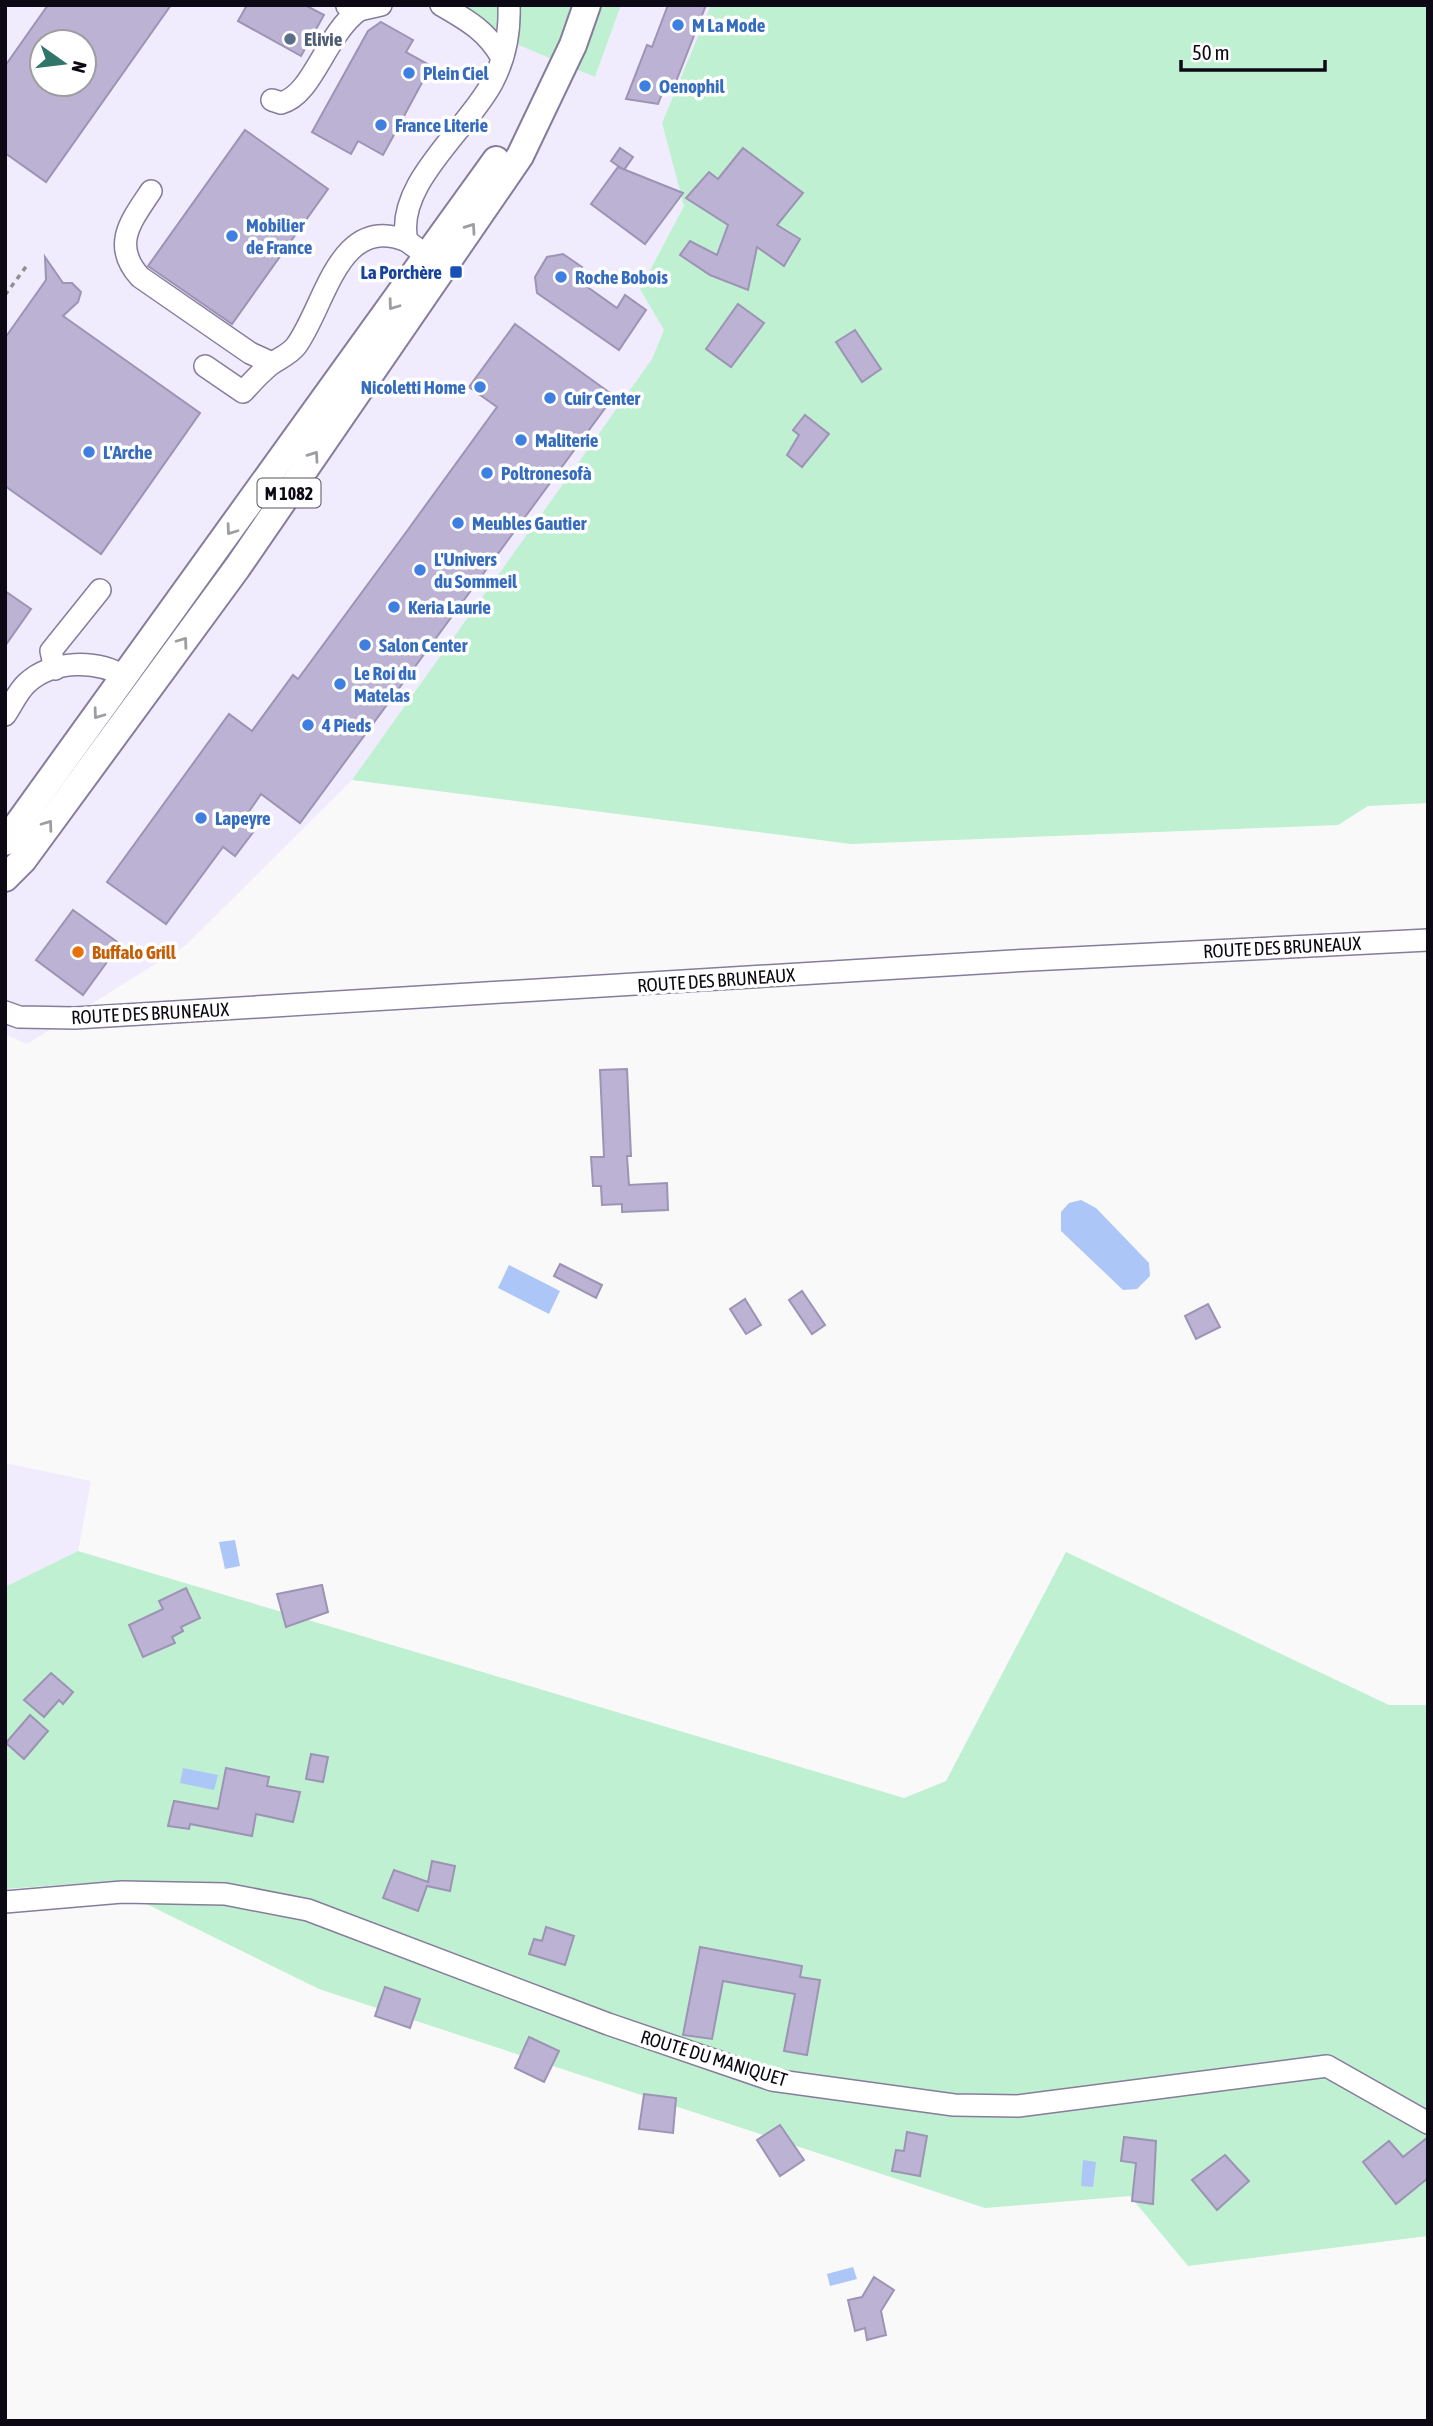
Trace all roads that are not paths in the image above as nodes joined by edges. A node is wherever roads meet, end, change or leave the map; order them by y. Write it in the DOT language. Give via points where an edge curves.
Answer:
graph roads {
  1 [pos="381,5"];
  2 [pos="441,5"];
  3 [pos="509,5"];
  4 [pos="587,5"];
  5 [pos="352,8"];
  6 [pos="502,58"];
  7 [pos="272,100"];
  8 [pos="151,191"];
  9 [pos="426,255"];
  10 [pos="272,363"];
  11 [pos="205,366"];
  12 [pos="100,590"];
  13 [pos="55,669"];
  14 [pos="125,677"];
  15 [pos="5,715"];
  16 [pos="5,842"];
  17 [pos="5,878"];
  18 [pos="1428,940"];
  19 [pos="5,1012"];
  20 [pos="5,1902"];
  21 [pos="1428,2123"];
  1 -- 5 [label="street"];
  2 -- 6 [label="street" via="478,27"];
  3 -- 6 [label="street" via="510,28"];
  4 -- 9 [label="main road, M 1082" via="549,92"];
  5 -- 7 [label="street" via="300,94 281,103"];
  6 -- 9 [label="street" via="491,84 415,190 404,220"];
  8 -- 10 [label="street" via="130,223 125,245 128,264 228,338"];
  9 -- 10 [label="street" via="393,235 360,240 340,263 298,343"];
  9 -- 14 [label="main road, M 1082, one-way"];
  17 -- 9 [label="main road, M 1082, one-way" via="23,860 237,568"];
  10 -- 11 [label="street" via="243,392"];
  12 -- 13 [label="street" via="51,651"];
  13 -- 14 [label="street" via="99,666"];
  13 -- 15 [label="street" via="26,684"];
  14 -- 16 [label="main road, M 1082, one-way"];
  18 -- 19 [label="street, ROUTE DES BRUNEAUX" via="75,1018 19,1017"];
  20 -- 21 [label="street, ROUTE DU MANIQUET" via="122,1892 212,1894 309,1910 608,2024 772,2080 954,2105 1018,2106 1327,2066"];
}
